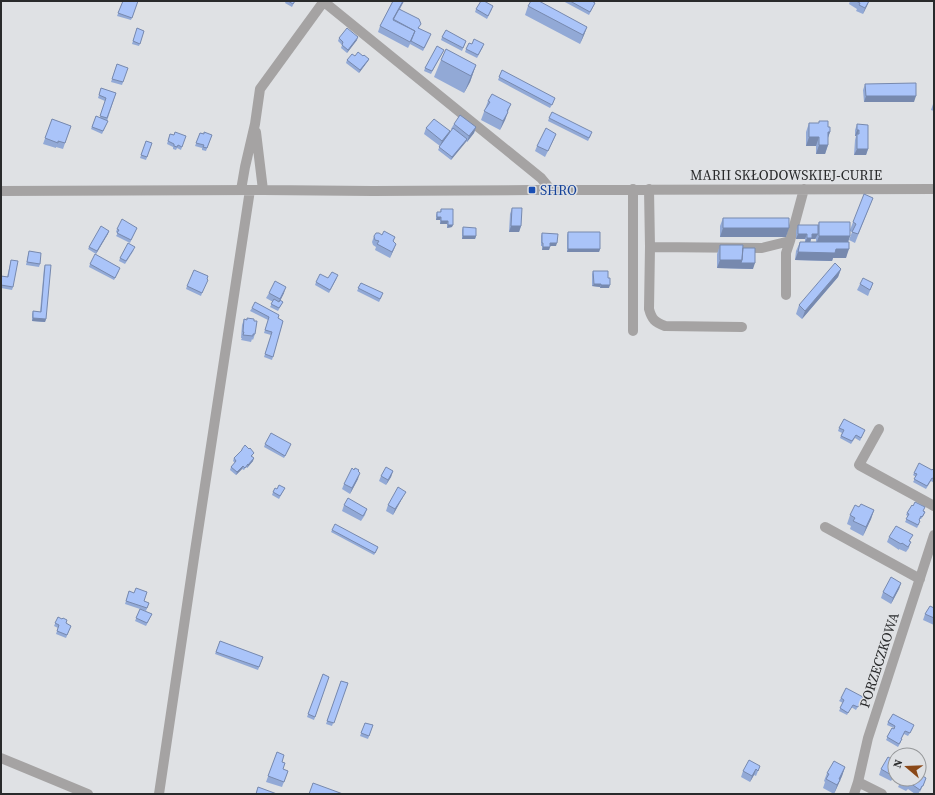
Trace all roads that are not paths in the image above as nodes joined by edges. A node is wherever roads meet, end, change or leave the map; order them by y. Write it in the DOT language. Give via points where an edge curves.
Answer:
graph roads {
  1 [pos="324,1"];
  2 [pos="255,124"];
  3 [pos="804,189"];
  4 [pos="934,189"];
  5 [pos="245,190"];
  6 [pos="263,190"];
  7 [pos="551,190"];
  8 [pos="636,190"];
  9 [pos="649,190"];
  10 [pos="1,191"];
  11 [pos="790,241"];
  12 [pos="650,247"];
  13 [pos="786,295"];
  14 [pos="742,327"];
  15 [pos="633,331"];
  16 [pos="879,429"];
  17 [pos="934,506"];
  18 [pos="825,527"];
  19 [pos="934,536"];
  20 [pos="920,579"];
  21 [pos="1,758"];
  22 [pos="858,782"];
  23 [pos="88,794"];
  24 [pos="159,794"];
  25 [pos="854,794"];
  26 [pos="882,794"];
  1 -- 2 [label="street" via="260,89"];
  1 -- 7 [label="street" via="541,178"];
  2 -- 5 [label="street" via="245,167"];
  2 -- 6 [label="street"];
  3 -- 4 [label="street, MARII SKŁODOWSKIEJ-CURIE"];
  3 -- 9 [label="street, MARII SKŁODOWSKIEJ-CURIE"];
  3 -- 11 [label="street"];
  5 -- 6 [label="street, MARII SKŁODOWSKIEJ-CURIE"];
  5 -- 10 [label="street, MARII SKŁODOWSKIEJ-CURIE"];
  5 -- 24 [label="street"];
  6 -- 7 [label="street, MARII SKŁODOWSKIEJ-CURIE"];
  7 -- 8 [label="street, MARII SKŁODOWSKIEJ-CURIE"];
  8 -- 9 [label="street, MARII SKŁODOWSKIEJ-CURIE"];
  8 -- 15 [label="street"];
  9 -- 12 [label="street"];
  11 -- 12 [label="street" via="762,248"];
  11 -- 13 [label="street" via="786,253"];
  12 -- 14 [label="street" via="650,309 651,316 656,322 665,326"];
  16 -- 17 [label="street" via="859,465"];
  18 -- 20 [label="street"];
  19 -- 20 [label="street, PORZECZKOWA"];
  20 -- 22 [label="street, PORZECZKOWA" via="868,738"];
  21 -- 23 [label="street"];
  22 -- 25 [label="street, PORZECZKOWA"];
  22 -- 26 [label="street"];
}
